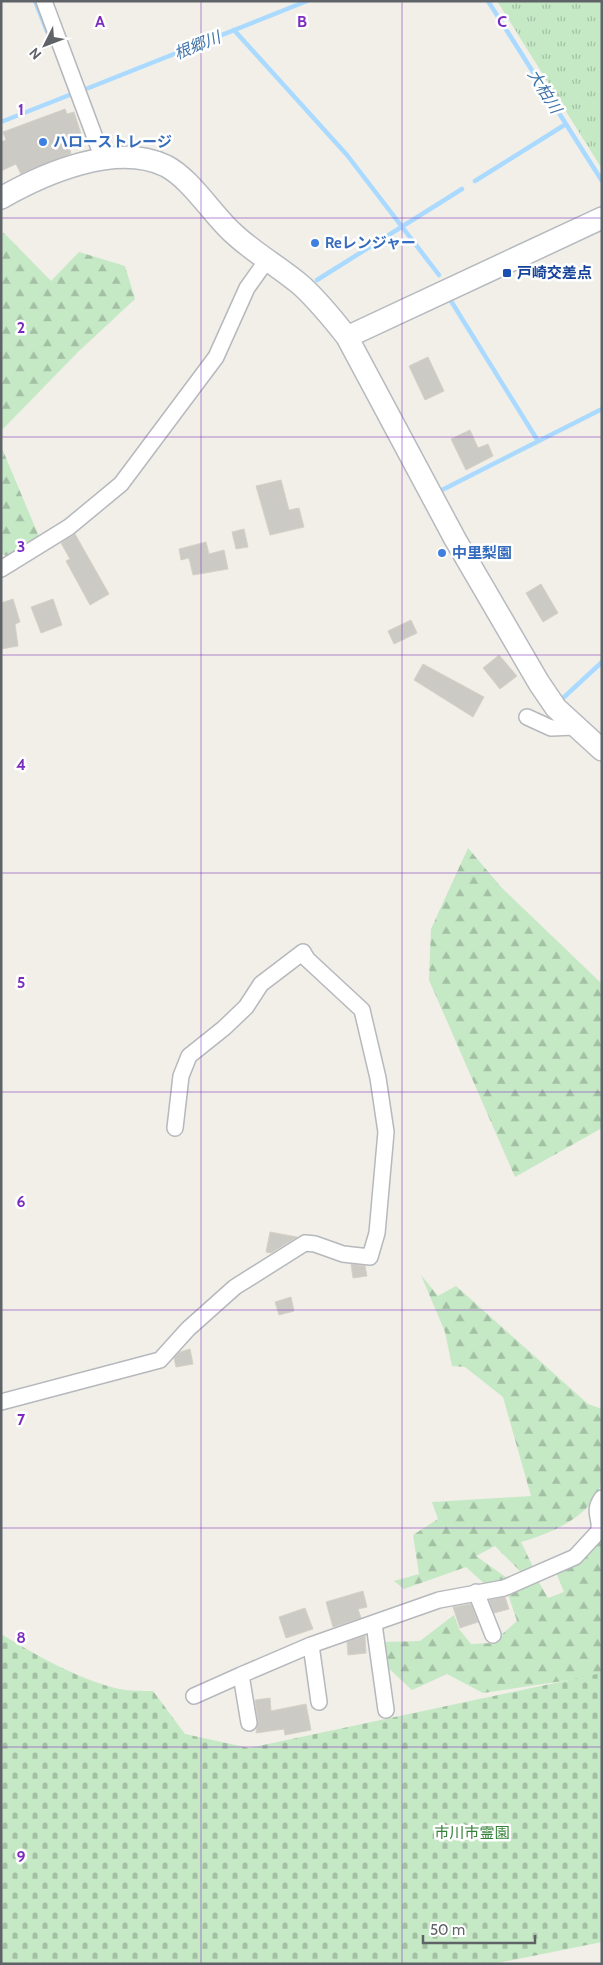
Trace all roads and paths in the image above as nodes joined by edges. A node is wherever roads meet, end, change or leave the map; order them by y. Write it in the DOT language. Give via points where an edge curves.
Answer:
graph roads {
  1 [pos="44,1"];
  2 [pos="103,159"];
  3 [pos="1,198"];
  4 [pos="602,218"];
  5 [pos="266,260"];
  6 [pos="347,337"];
  7 [pos="1,569"];
  8 [pos="527,717"];
  9 [pos="575,728"];
  10 [pos="602,750"];
  11 [pos="175,1128"];
  12 [pos="1,1402"];
  13 [pos="602,1498"];
  14 [pos="476,1592"];
  15 [pos="374,1624"];
  16 [pos="493,1635"];
  17 [pos="311,1644"];
  18 [pos="241,1674"];
  19 [pos="194,1696"];
  20 [pos="319,1702"];
  21 [pos="386,1710"];
  22 [pos="249,1723"];
  1 -- 2 [label="street"];
  2 -- 3 [label="street" via="54,172"];
  2 -- 5 [label="street" via="123,156 167,166 233,233"];
  4 -- 6 [label="street"];
  5 -- 6 [label="street" via="301,286 328,312"];
  5 -- 7 [label="street" via="247,288 216,357 121,484 69,526"];
  6 -- 9 [label="street" via="460,548 539,683"];
  8 -- 9 [label="street" via="551,728"];
  9 -- 10 [label="street"];
  11 -- 12 [label="street" via="181,1076 188,1056 246,1007 261,984 304,952 307,959 362,1010 378,1078 386,1132 376,1233 370,1257 343,1254 305,1243 235,1287 188,1329 160,1360"];
  13 -- 14 [label="street" via="596,1510 600,1528 575,1557 504,1588"];
  14 -- 15 [label="street" via="438,1600"];
  14 -- 16 [label="street"];
  15 -- 17 [label="street"];
  15 -- 21 [label="street"];
  17 -- 18 [label="street"];
  17 -- 20 [label="street"];
  18 -- 19 [label="street"];
  18 -- 22 [label="street"];
}
